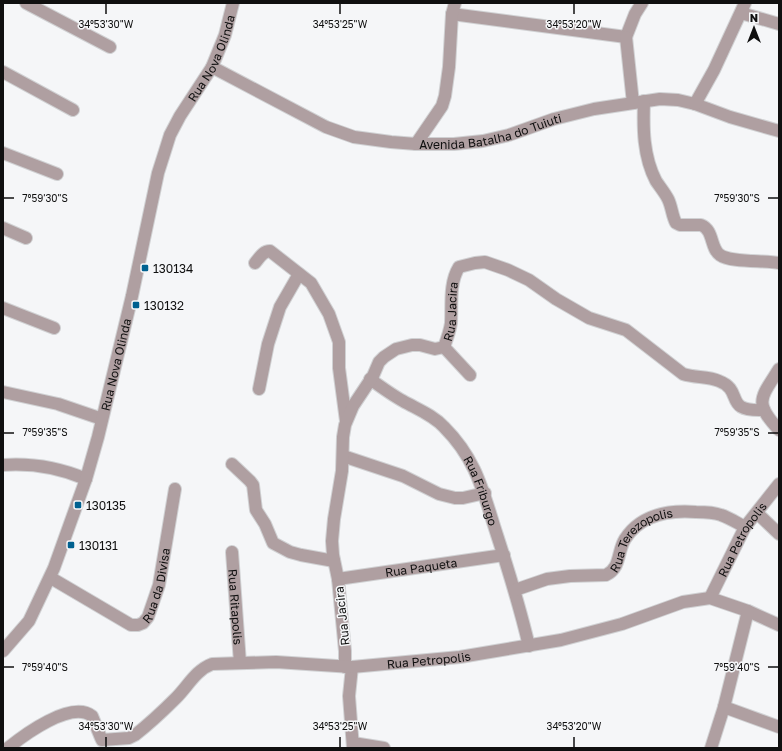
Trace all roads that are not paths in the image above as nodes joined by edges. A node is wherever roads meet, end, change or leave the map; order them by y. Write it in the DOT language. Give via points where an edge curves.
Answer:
graph roads {
  1 [pos="26,3"];
  2 [pos="234,3"];
  3 [pos="638,4"];
  4 [pos="743,8"];
  5 [pos="453,9"];
  6 [pos="779,24"];
  7 [pos="626,37"];
  8 [pos="110,47"];
  9 [pos="212,67"];
  10 [pos="3,72"];
  11 [pos="638,102"];
  12 [pos="694,104"];
  13 [pos="73,110"];
  14 [pos="779,131"];
  15 [pos="416,144"];
  16 [pos="3,153"];
  17 [pos="57,174"];
  18 [pos="3,228"];
  19 [pos="26,238"];
  20 [pos="255,263"];
  21 [pos="779,263"];
  22 [pos="299,274"];
  23 [pos="3,308"];
  24 [pos="54,328"];
  25 [pos="444,347"];
  26 [pos="779,369"];
  27 [pos="470,375"];
  28 [pos="370,379"];
  29 [pos="259,389"];
  30 [pos="3,392"];
  31 [pos="764,410"];
  32 [pos="102,419"];
  33 [pos="346,422"];
  34 [pos="779,430"];
  35 [pos="343,456"];
  36 [pos="232,464"];
  37 [pos="3,466"];
  38 [pos="86,478"];
  39 [pos="779,484"];
  40 [pos="175,489"];
  41 [pos="485,493"];
  42 [pos="757,513"];
  43 [pos="745,527"];
  44 [pos="779,534"];
  45 [pos="232,552"];
  46 [pos="504,555"];
  47 [pos="334,561"];
  48 [pos="51,578"];
  49 [pos="338,579"];
  50 [pos="515,590"];
  51 [pos="710,598"];
  52 [pos="748,610"];
  53 [pos="779,625"];
  54 [pos="529,646"];
  55 [pos="3,651"];
  56 [pos="240,663"];
  57 [pos="349,667"];
  58 [pos="724,707"];
  59 [pos="779,727"];
  60 [pos="115,743"];
  61 [pos="353,746"];
  62 [pos="8,748"];
  63 [pos="384,748"];
  64 [pos="712,748"];
  1 -- 8 [label="street"];
  2 -- 9 [label="street, Rua Nova Olinda"];
  3 -- 7 [label="street"];
  4 -- 6 [label="street"];
  4 -- 12 [label="street" via="714,70"];
  5 -- 7 [label="street"];
  5 -- 15 [label="street" via="446,96"];
  7 -- 11 [label="street"];
  9 -- 15 [label="street, Avenida Batalha do Tuiuti" via="326,127 354,138"];
  9 -- 32 [label="street, Rua Nova Olinda" via="180,116 165,151"];
  10 -- 13 [label="street"];
  11 -- 12 [label="street, Avenida Batalha do Tuiuti" via="660,99"];
  11 -- 15 [label="street, Avenida Batalha do Tuiuti" via="594,109 482,141"];
  11 -- 21 [label="street" via="647,157 656,181 672,206 676,223 704,226 720,255"];
  12 -- 14 [label="street, Avenida Batalha do Tuiuti"];
  16 -- 17 [label="street"];
  18 -- 19 [label="street"];
  20 -- 22 [label="street" via="266,251 270,251"];
  22 -- 29 [label="street" via="280,307 268,344"];
  22 -- 33 [label="street" via="315,288 338,337"];
  23 -- 24 [label="street"];
  25 -- 27 [label="street"];
  25 -- 28 [label="street, Rua Jacira" via="435,349 412,345 396,349 379,362"];
  25 -- 31 [label="street, Rua Jacira" via="458,269 461,266 485,262 529,280 589,318 626,330 683,374 720,381 732,390 737,404 742,408"];
  26 -- 31 [label="street" via="765,392 762,404"];
  28 -- 33 [label="street, Rua Jacira"];
  28 -- 41 [label="street, Rua Friburgo" via="444,426 471,461"];
  30 -- 32 [label="street" via="58,404"];
  31 -- 34 [label="street"];
  32 -- 38 [label="street, Rua Nova Olinda"];
  33 -- 35 [label="street, Rua Jacira"];
  35 -- 41 [label="street" via="403,476 442,495 463,498"];
  35 -- 47 [label="street, Rua Jacira" via="332,541"];
  36 -- 47 [label="street" via="253,485 256,510 273,543 290,552"];
  37 -- 38 [label="street" via="46,468"];
  38 -- 48 [label="street, Rua Nova Olinda"];
  39 -- 42 [label="street, Rua Petropolis"];
  40 -- 48 [label="street, Rua da Divisa" via="159,585 148,617 143,623 131,625"];
  41 -- 46 [label="street, Rua Friburgo"];
  42 -- 43 [label="street, Rua Petropolis"];
  42 -- 44 [label="street"];
  43 -- 50 [label="street, Rua Terezopolis" via="719,514 668,512 644,521 635,528 625,539 613,571 606,575 548,579"];
  43 -- 51 [label="street, Rua Petropolis"];
  45 -- 56 [label="street, Rua Ritapolis"];
  46 -- 49 [label="street, Rua Paqueta"];
  46 -- 50 [label="street, Rua Friburgo"];
  47 -- 49 [label="street, Rua Jacira"];
  48 -- 55 [label="street, Rua Nova Olinda" via="29,621"];
  49 -- 57 [label="street, Rua Jacira"];
  50 -- 54 [label="street, Rua Friburgo"];
  51 -- 52 [label="street, Rua Petropolis"];
  51 -- 54 [label="street, Rua Petropolis" via="683,602 622,624"];
  52 -- 53 [label="street, Rua Petropolis"];
  52 -- 58 [label="street"];
  54 -- 57 [label="street, Rua Petropolis" via="460,657"];
  56 -- 57 [label="street, Rua Petropolis" via="276,662"];
  56 -- 60 [label="street, Rua Petropolis" via="206,666 177,697 135,735"];
  57 -- 61 [label="street, Rua Jacira"];
  58 -- 59 [label="street"];
  58 -- 64 [label="street"];
  60 -- 62 [label="street" via="100,738 92,716 84,712 57,717"];
  61 -- 63 [label="street"];
}
